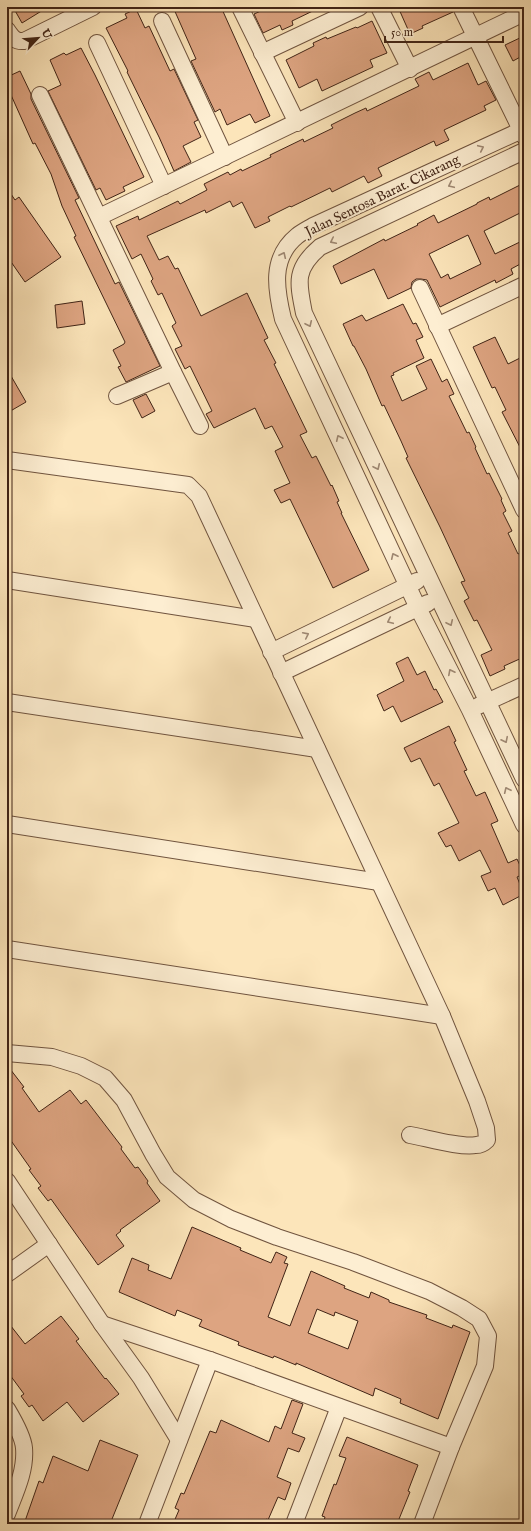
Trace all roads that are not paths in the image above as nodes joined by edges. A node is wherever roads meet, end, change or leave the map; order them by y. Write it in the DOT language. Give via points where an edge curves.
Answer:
graph roads {
  1 [pos="93,7"];
  2 [pos="240,7"];
  3 [pos="360,7"];
  4 [pos="380,7"];
  5 [pos="461,7"];
  6 [pos="524,13"];
  7 [pos="162,21"];
  8 [pos="7,30"];
  9 [pos="475,37"];
  10 [pos="97,43"];
  11 [pos="262,53"];
  12 [pos="410,69"];
  13 [pos="40,95"];
  14 [pos="297,123"];
  15 [pos="523,131"];
  16 [pos="524,151"];
  17 [pos="225,157"];
  18 [pos="164,186"];
  19 [pos="99,217"];
  20 [pos="420,288"];
  21 [pos="522,290"];
  22 [pos="438,326"];
  23 [pos="173,372"];
  24 [pos="117,396"];
  25 [pos="200,426"];
  26 [pos="7,460"];
  27 [pos="524,510"];
  28 [pos="428,576"];
  29 [pos="7,580"];
  30 [pos="408,586"];
  31 [pos="438,597"];
  32 [pos="418,608"];
  33 [pos="256,619"];
  34 [pos="271,652"];
  35 [pos="281,673"];
  36 [pos="524,685"];
  37 [pos="7,702"];
  38 [pos="487,702"];
  39 [pos="470,710"];
  40 [pos="317,749"];
  41 [pos="524,779"];
  42 [pos="7,824"];
  43 [pos="524,825"];
  44 [pos="379,882"];
  45 [pos="7,949"];
  46 [pos="442,1016"];
  47 [pos="7,1054"];
  48 [pos="410,1135"];
  49 [pos="7,1181"];
  50 [pos="49,1244"];
  51 [pos="7,1274"];
  52 [pos="102,1324"];
  53 [pos="210,1360"];
  54 [pos="339,1407"];
  55 [pos="7,1409"];
  56 [pos="179,1440"];
  57 [pos="451,1446"];
  58 [pos="7,1514"];
  59 [pos="147,1524"];
  60 [pos="294,1524"];
  61 [pos="422,1524"];
  1 -- 8 [label="street" via="24,42 13,39"];
  2 -- 11 [label="street"];
  3 -- 11 [label="street"];
  4 -- 12 [label="street"];
  5 -- 9 [label="street"];
  6 -- 9 [label="street"];
  7 -- 17 [label="street"];
  9 -- 12 [label="street"];
  9 -- 15 [label="street"];
  10 -- 18 [label="street"];
  11 -- 14 [label="street"];
  12 -- 14 [label="street"];
  13 -- 19 [label="street"];
  14 -- 17 [label="street"];
  30 -- 15 [label="street, Jalan Sentosa Barat. Cikarang, one-way" via="283,319 277,293 278,265 285,250 297,236 313,226"];
  16 -- 28 [label="street, Jalan Sentosa Barat. Cikarang, one-way" via="320,247 303,265 298,287 304,313"];
  17 -- 18 [label="street"];
  18 -- 19 [label="street"];
  19 -- 23 [label="street"];
  20 -- 22 [label="street"];
  21 -- 22 [label="street"];
  22 -- 27 [label="street"];
  23 -- 24 [label="street"];
  23 -- 25 [label="street"];
  26 -- 33 [label="street" via="188,485 199,496"];
  28 -- 30 [label="street"];
  28 -- 31 [label="street"];
  29 -- 33 [label="street"];
  30 -- 32 [label="street, Jalan Sentosa Barat. Cikarang"];
  34 -- 30 [label="street, one-way"];
  31 -- 32 [label="street"];
  31 -- 38 [label="street, one-way"];
  32 -- 35 [label="street, one-way"];
  39 -- 32 [label="street, Jalan Sentosa Barat. Cikarang, one-way"];
  33 -- 34 [label="street"];
  34 -- 35 [label="street"];
  35 -- 40 [label="street"];
  36 -- 38 [label="street"];
  37 -- 40 [label="street"];
  38 -- 39 [label="street"];
  38 -- 41 [label="street, one-way"];
  43 -- 39 [label="street, Jalan Sentosa Barat. Cikarang, one-way"];
  40 -- 44 [label="street"];
  42 -- 44 [label="street"];
  44 -- 46 [label="street"];
  45 -- 46 [label="street"];
  46 -- 48 [label="street" via="477,1101 486,1128 487,1140 474,1146"];
  47 -- 57 [label="street" via="52,1056 105,1078 124,1100 167,1177 194,1200 231,1219 277,1237 430,1291 479,1319 488,1336 485,1366"];
  49 -- 50 [label="street"];
  50 -- 51 [label="street"];
  50 -- 52 [label="street"];
  52 -- 53 [label="street"];
  52 -- 56 [label="street" via="145,1385"];
  53 -- 54 [label="street"];
  53 -- 56 [label="street"];
  54 -- 57 [label="street"];
  54 -- 60 [label="street"];
  55 -- 58 [label="street" via="24,1448 22,1475"];
  56 -- 59 [label="street"];
  57 -- 61 [label="street"];
}
